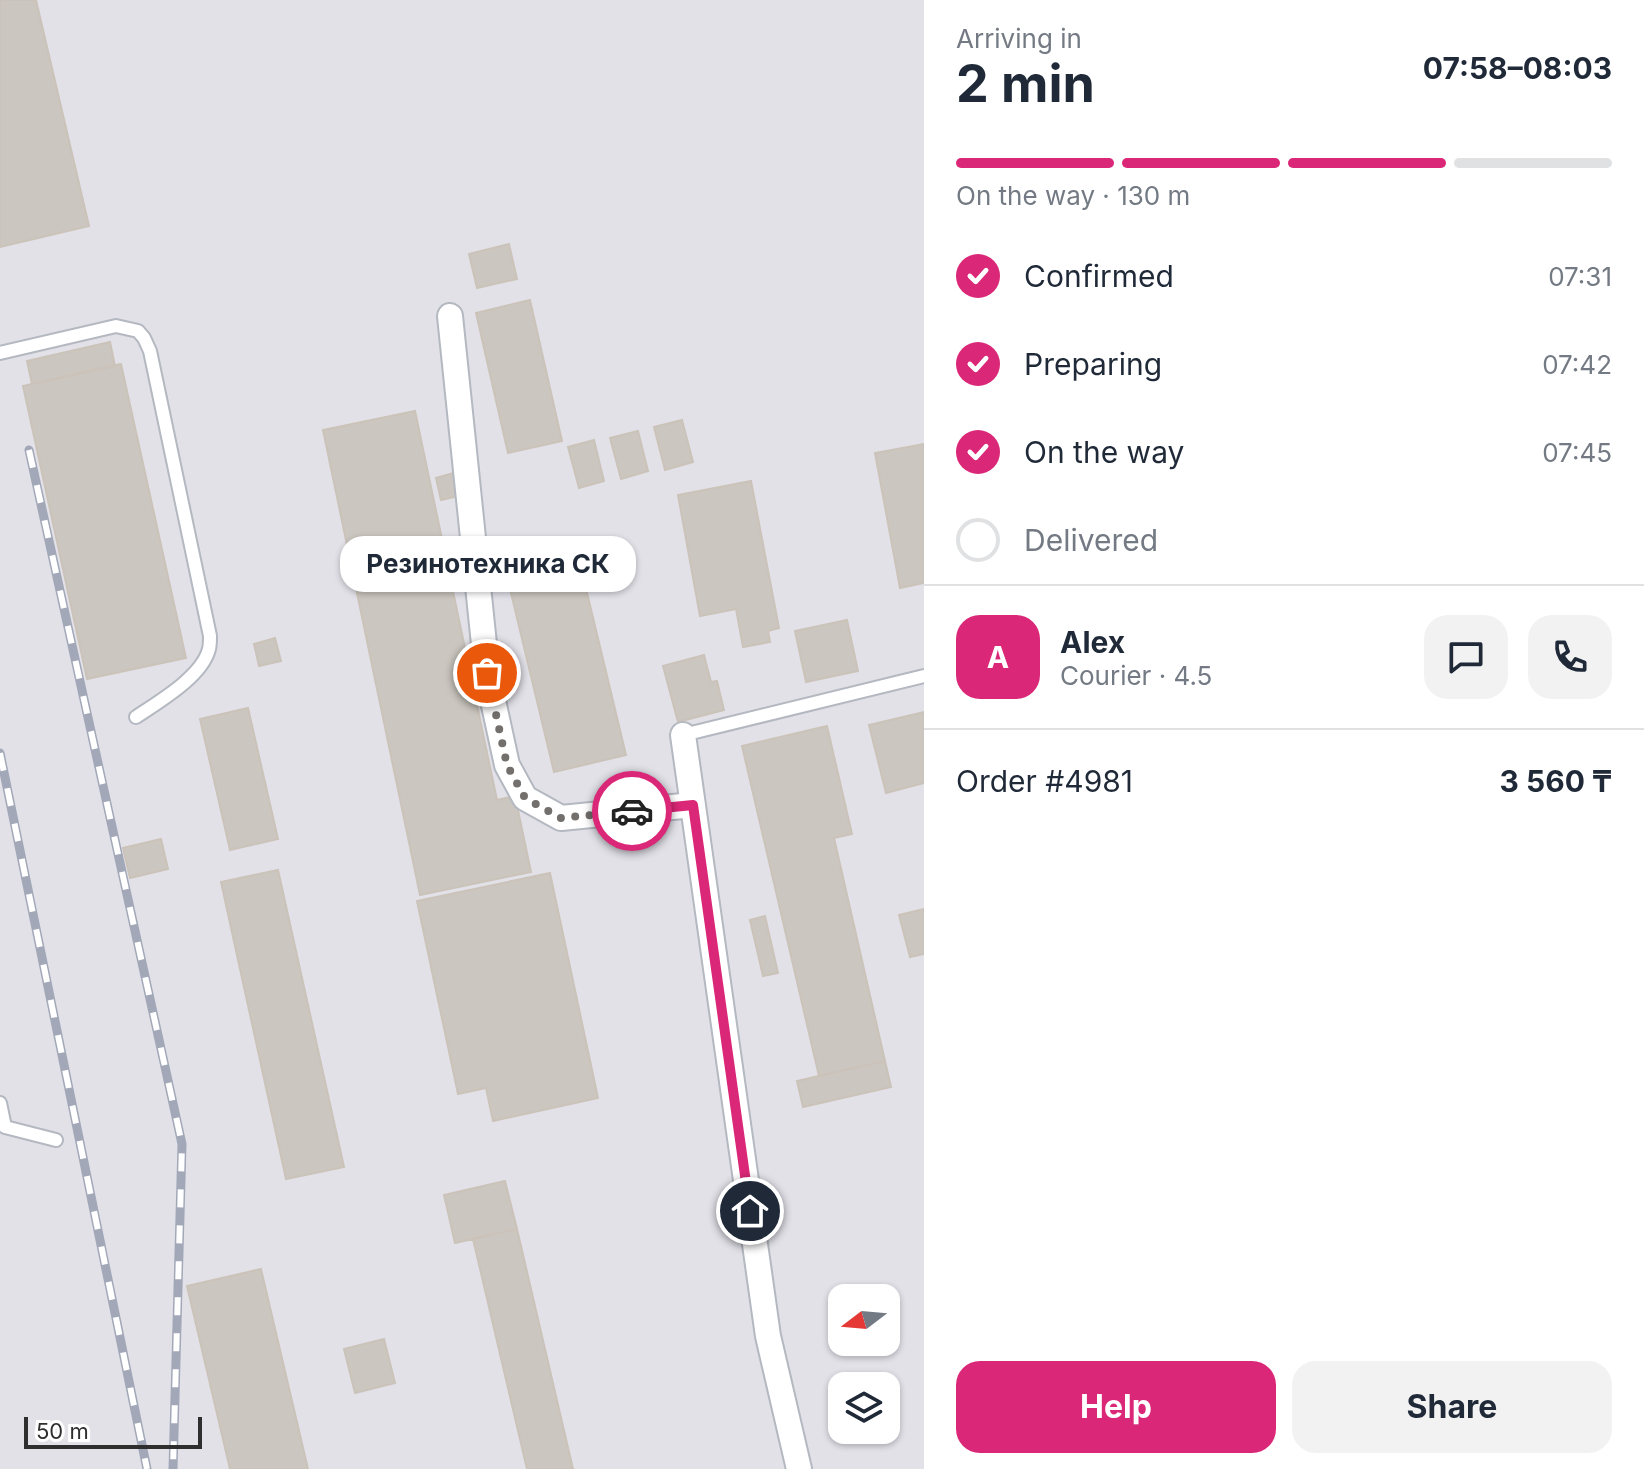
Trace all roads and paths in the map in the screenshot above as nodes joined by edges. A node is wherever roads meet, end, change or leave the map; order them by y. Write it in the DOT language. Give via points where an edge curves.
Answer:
graph roads {
  1 [pos="450,316"];
  2 [pos="0,353"];
  3 [pos="924,676"];
  4 [pos="136,717"];
  5 [pos="683,735"];
  6 [pos="693,805"];
  7 [pos="0,1103"];
  8 [pos="56,1140"];
  9 [pos="799,1469"];
  1 -- 6 [label="street" via="487,673 507,765 525,798 561,818"];
  2 -- 4 [label="lane" via="116,326 138,331 150,351 210,636 209,650 185,683"];
  3 -- 5 [label="lane"];
  5 -- 6 [label="street"];
  6 -- 9 [label="street" via="768,1336"];
  7 -- 8 [label="lane" via="5,1127"];
}
